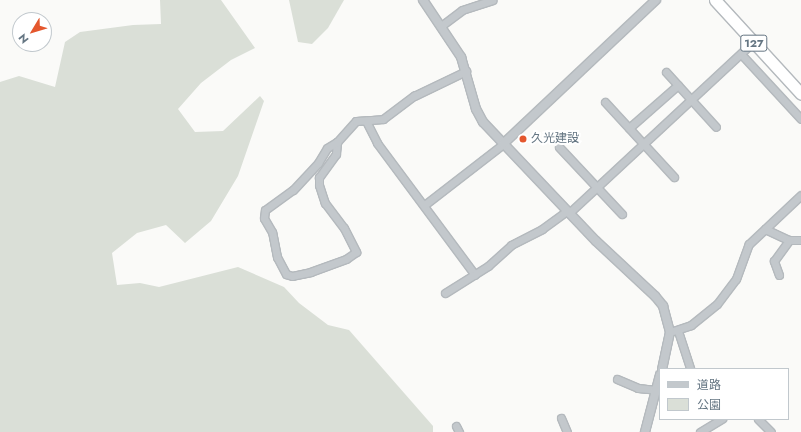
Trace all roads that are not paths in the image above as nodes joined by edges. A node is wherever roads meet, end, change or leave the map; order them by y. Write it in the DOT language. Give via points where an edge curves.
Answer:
graph roads {
  1 [pos="423,0"];
  2 [pos="492,0"];
  3 [pos="656,0"];
  4 [pos="715,0"];
  5 [pos="441,26"];
  6 [pos="753,42"];
  7 [pos="741,54"];
  8 [pos="466,71"];
  9 [pos="666,72"];
  10 [pos="678,85"];
  11 [pos="801,94"];
  12 [pos="691,100"];
  13 [pos="605,102"];
  14 [pos="801,120"];
  15 [pos="366,121"];
  16 [pos="716,127"];
  17 [pos="629,128"];
  18 [pos="337,142"];
  19 [pos="503,144"];
  20 [pos="644,144"];
  21 [pos="559,147"];
  22 [pos="674,177"];
  23 [pos="597,187"];
  24 [pos="801,196"];
  25 [pos="427,203"];
  26 [pos="568,212"];
  27 [pos="622,214"];
  28 [pos="765,229"];
  29 [pos="789,240"];
  30 [pos="801,240"];
  31 [pos="475,275"];
  32 [pos="779,275"];
  33 [pos="445,293"];
  34 [pos="674,331"];
  35 [pos="662,368"];
  36 [pos="690,368"];
  37 [pos="617,379"];
  38 [pos="659,379"];
  39 [pos="656,390"];
  40 [pos="561,418"];
  41 [pos="718,420"];
  42 [pos="759,420"];
  43 [pos="707,423"];
  44 [pos="568,432"];
  45 [pos="645,432"];
  46 [pos="700,432"];
  47 [pos="771,432"];
  1 -- 5 [label="street"];
  2 -- 5 [label="street" via="462,10"];
  3 -- 19 [label="street"];
  4 -- 6 [label="highway, 127"];
  5 -- 8 [label="street" via="461,57"];
  6 -- 7 [label="street"];
  6 -- 11 [label="highway, 127"];
  7 -- 12 [label="street"];
  7 -- 14 [label="street"];
  8 -- 15 [label="street" via="414,96 383,119"];
  8 -- 19 [label="street" via="476,109 483,122"];
  9 -- 10 [label="street"];
  10 -- 12 [label="street"];
  10 -- 17 [label="street"];
  12 -- 16 [label="street"];
  12 -- 20 [label="street"];
  13 -- 17 [label="street"];
  15 -- 18 [label="street" via="356,121"];
  15 -- 31 [label="street" via="377,143"];
  17 -- 20 [label="street"];
  18 -- 18 [label="street" via="336,154 319,177 319,185 325,203 344,228 356,252 318,270 292,276 286,274 277,257 272,232 264,214 270,205 293,190 318,163 327,148"];
  19 -- 25 [label="street"];
  19 -- 26 [label="street"];
  20 -- 22 [label="street"];
  20 -- 23 [label="street"];
  21 -- 23 [label="street"];
  23 -- 26 [label="street"];
  23 -- 27 [label="street"];
  24 -- 28 [label="street"];
  26 -- 31 [label="street" via="511,245"];
  26 -- 34 [label="street" via="655,296 663,306"];
  28 -- 29 [label="street"];
  28 -- 34 [label="street" via="749,244 736,279 724,297 710,311"];
  29 -- 30 [label="street"];
  29 -- 32 [label="street" via="774,261"];
  31 -- 33 [label="street"];
  34 -- 35 [label="street"];
  34 -- 36 [label="street"];
  37 -- 39 [label="street" via="638,388"];
  38 -- 39 [label="street"];
  39 -- 45 [label="street"];
  40 -- 44 [label="street"];
  41 -- 43 [label="street"];
  42 -- 47 [label="street"];
  43 -- 46 [label="street"];
}
